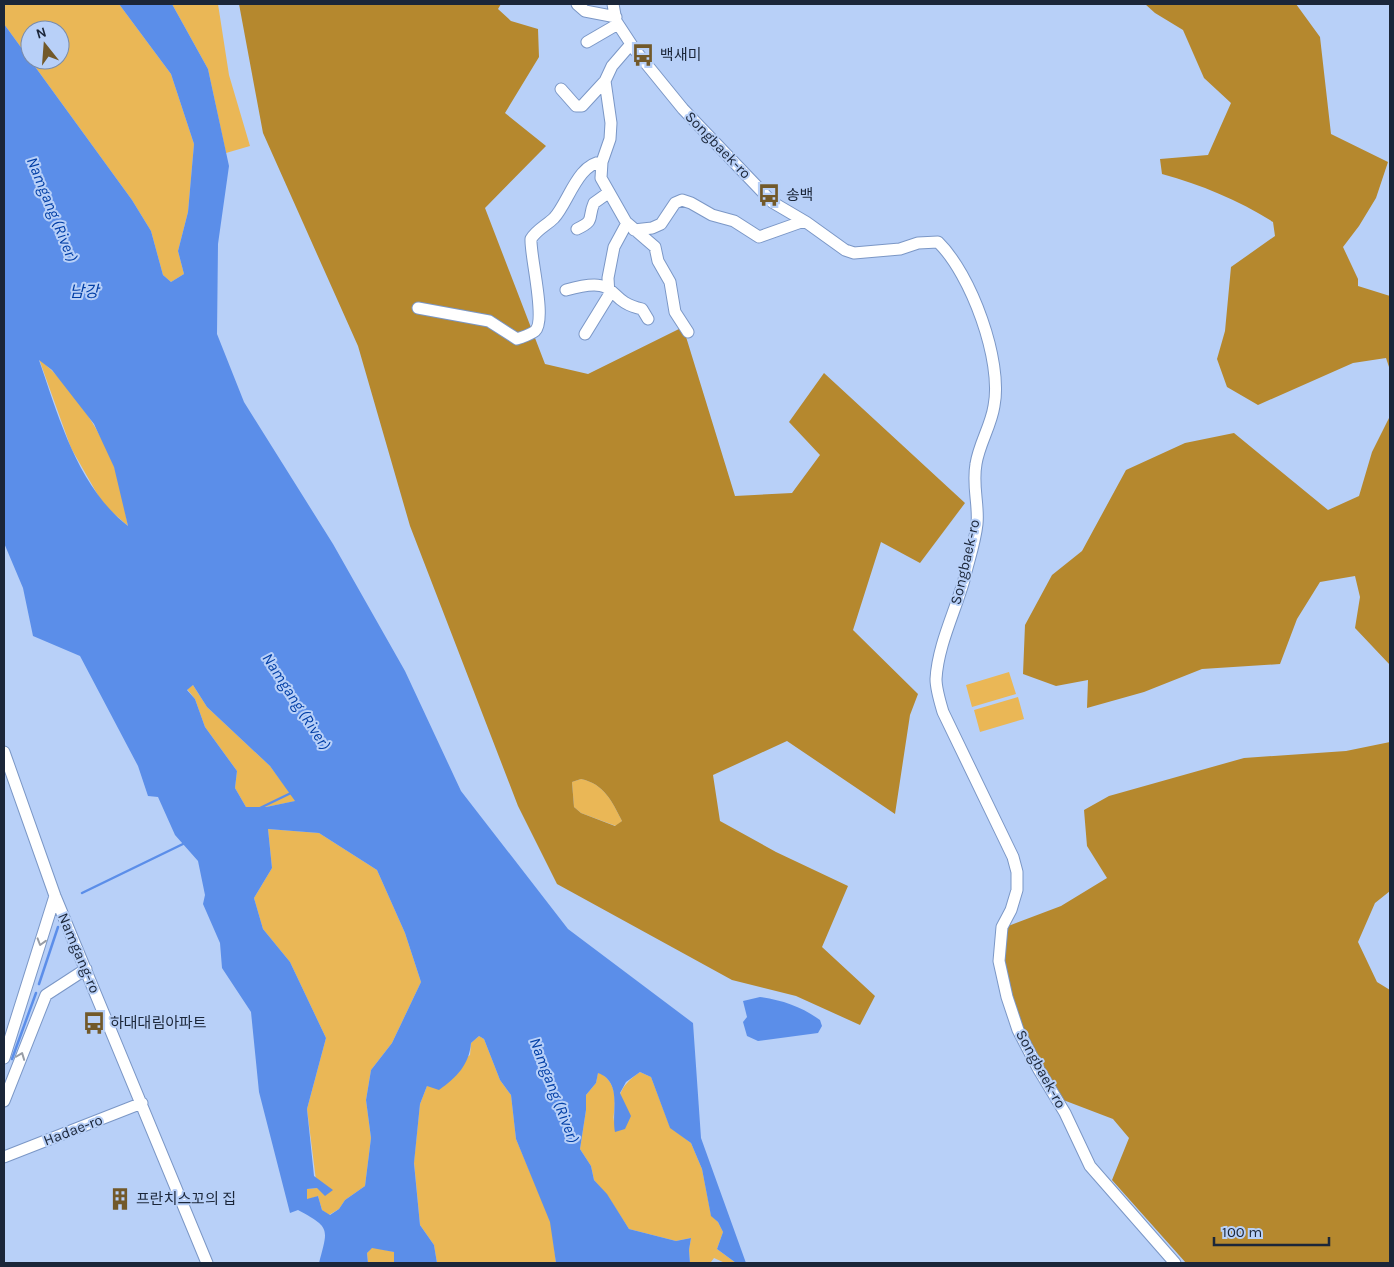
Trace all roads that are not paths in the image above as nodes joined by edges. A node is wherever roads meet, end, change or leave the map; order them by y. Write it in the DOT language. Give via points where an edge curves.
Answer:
graph roads {
  1 [pos="577,4"];
  2 [pos="613,4"];
  3 [pos="617,20"];
  4 [pos="587,42"];
  5 [pos="631,44"];
  6 [pos="606,81"];
  7 [pos="561,89"];
  8 [pos="602,162"];
  9 [pos="608,193"];
  10 [pos="804,221"];
  11 [pos="631,226"];
  12 [pos="577,229"];
  13 [pos="608,286"];
  14 [pos="566,290"];
  15 [pos="418,308"];
  16 [pos="648,319"];
  17 [pos="688,332"];
  18 [pos="586,334"];
  19 [pos="4,752"];
  20 [pos="55,896"];
  21 [pos="86,969"];
  22 [pos="25,995"];
  23 [pos="42,1003"];
  24 [pos="4,1058"];
  25 [pos="4,1102"];
  26 [pos="142,1103"];
  27 [pos="4,1157"];
  28 [pos="206,1263"];
  29 [pos="1175,1263"];
  1 -- 3 [label="street" via="586,11"];
  2 -- 3 [label="street, Songbaek-ro"];
  3 -- 4 [label="street"];
  3 -- 5 [label="street, Songbaek-ro"];
  5 -- 6 [label="street" via="612,66"];
  5 -- 10 [label="street, Songbaek-ro" via="682,109 772,202"];
  6 -- 7 [label="street" via="582,106 576,106"];
  6 -- 8 [label="street" via="611,123 610,139"];
  8 -- 9 [label="street" via="601,178"];
  8 -- 15 [label="street" via="589,168 554,217 531,239 539,310 535,331 517,338 489,321"];
  9 -- 11 [label="street"];
  9 -- 12 [label="street" via="594,203 588,224"];
  10 -- 11 [label="street" via="759,237 734,221 712,215 682,200 675,203 661,224 652,228"];
  10 -- 29 [label="street, Songbaek-ro" via="854,253 938,242 980,310 996,378 996,397 976,462 973,488 976,525 964,581 939,659 936,680 939,697 1017,872 1017,890 1002,927 999,961 1018,1030 1038,1070 1065,1112 1090,1166"];
  11 -- 13 [label="street" via="614,247"];
  11 -- 17 [label="street" via="655,247 658,261 670,282 674,312"];
  13 -- 14 [label="street" via="594,284"];
  13 -- 16 [label="street" via="630,307 642,309"];
  13 -- 18 [label="street" via="607,298"];
  19 -- 20 [label="street, Namgang-ro"];
  20 -- 21 [label="street, Namgang-ro"];
  20 -- 22 [label="street, one-way"];
  21 -- 23 [label="street" via="49,991"];
  21 -- 26 [label="street, Namgang-ro"];
  22 -- 23 [label="street" via="32,989 40,990"];
  22 -- 24 [label="street"];
  25 -- 23 [label="street, one-way"];
  26 -- 27 [label="street, Hadae-ro"];
  26 -- 28 [label="street, Namgang-ro"];
}
